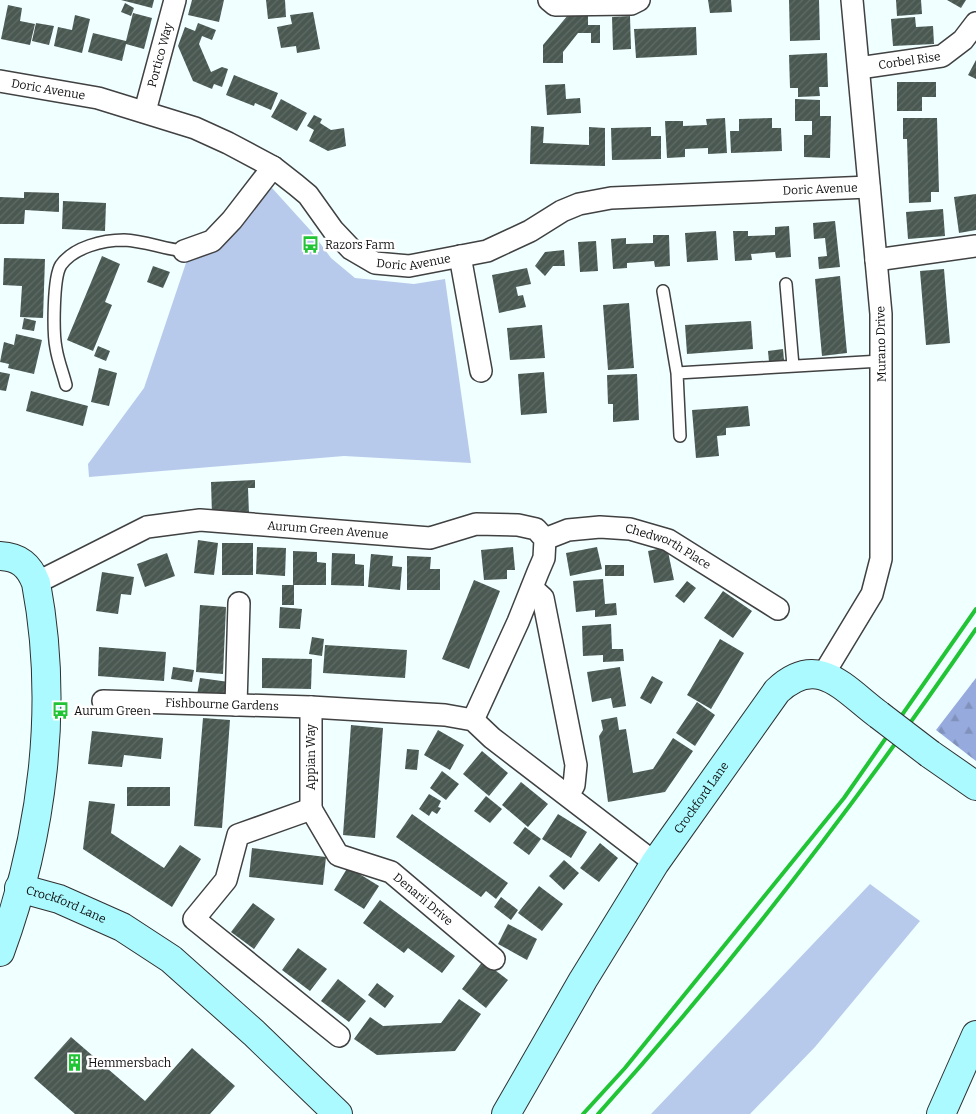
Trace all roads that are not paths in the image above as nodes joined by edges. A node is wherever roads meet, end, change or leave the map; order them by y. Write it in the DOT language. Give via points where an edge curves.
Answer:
graph roads {
  1 [pos="175,0"];
  2 [pos="549,0"];
  3 [pos="639,0"];
  4 [pos="852,0"];
  5 [pos="976,24"];
  6 [pos="859,68"];
  7 [pos="0,81"];
  8 [pos="145,111"];
  9 [pos="273,167"];
  10 [pos="869,187"];
  11 [pos="976,246"];
  12 [pos="184,251"];
  13 [pos="460,256"];
  14 [pos="876,260"];
  15 [pos="786,284"];
  16 [pos="663,291"];
  17 [pos="881,360"];
  18 [pos="793,366"];
  19 [pos="481,371"];
  20 [pos="676,373"];
  21 [pos="66,385"];
  22 [pos="680,436"];
  23 [pos="545,539"];
  24 [pos="0,556"];
  25 [pos="36,583"];
  26 [pos="532,588"];
  27 [pos="240,603"];
  28 [pos="778,609"];
  29 [pos="823,675"];
  30 [pos="103,701"];
  31 [pos="236,705"];
  32 [pos="311,707"];
  33 [pos="473,720"];
  34 [pos="976,786"];
  35 [pos="568,795"];
  36 [pos="311,810"];
  37 [pos="655,863"];
  38 [pos="19,888"];
  39 [pos="0,952"];
  40 [pos="494,959"];
  41 [pos="976,1035"];
  42 [pos="339,1036"];
  43 [pos="338,1114"];
  44 [pos="506,1114"];
  45 [pos="941,1114"];
  1 -- 8 [label="street, Portico Way"];
  2 -- 3 [label="street" via="555,6 631,4"];
  4 -- 6 [label="street, Murano Drive"];
  5 -- 6 [label="street, Corbel Rise" via="964,40 942,56"];
  6 -- 10 [label="street, Murano Drive"];
  7 -- 8 [label="street, Doric Avenue" via="98,98"];
  8 -- 9 [label="street, Doric Avenue" via="195,128"];
  9 -- 12 [label="street" via="212,241"];
  9 -- 13 [label="street, Doric Avenue" via="308,195 332,230 351,249 374,264 408,266"];
  10 -- 13 [label="street, Doric Avenue" via="611,198 579,204 487,251"];
  10 -- 14 [label="street, Murano Drive"];
  11 -- 14 [label="street"];
  12 -- 21 [label="lane" via="130,241 101,243 82,248 61,266 55,283 55,346"];
  13 -- 19 [label="street"];
  14 -- 17 [label="street, Murano Drive"];
  15 -- 18 [label="lane"];
  16 -- 20 [label="lane"];
  17 -- 18 [label="lane"];
  17 -- 29 [label="street, Murano Drive" via="880,559 872,594"];
  18 -- 20 [label="lane"];
  20 -- 22 [label="lane"];
  23 -- 25 [label="street, Aurum Green Avenue" via="536,530 518,525 476,524 430,538 200,520 147,527"];
  23 -- 26 [label="street" via="544,558"];
  23 -- 28 [label="street, Chedworth Place" via="568,530 600,527 630,529 668,540"];
  24 -- 25 [label="street, Crockford Lane" via="17,559 32,573"];
  25 -- 38 [label="street, Crockford Lane" via="46,657 46,729 35,818"];
  26 -- 33 [label="street"];
  26 -- 35 [label="street" via="544,598 576,765 574,785"];
  27 -- 31 [label="street"];
  29 -- 34 [label="street, bridge"];
  29 -- 37 [label="street, Crockford Lane" via="804,673 777,691"];
  30 -- 31 [label="street, Fishbourne Gardens"];
  31 -- 32 [label="street, Fishbourne Gardens"];
  32 -- 33 [label="street, Appian Way" via="445,715"];
  32 -- 36 [label="street, Appian Way"];
  33 -- 35 [label="street"];
  35 -- 37 [label="street"];
  36 -- 40 [label="street, Denarii Drive" via="338,855 391,872"];
  36 -- 42 [label="street" via="238,835 226,880 194,918"];
  37 -- 44 [label="street, Crockford Lane"];
  38 -- 39 [label="street"];
  38 -- 43 [label="street, Crockford Lane" via="59,899 122,927 171,959"];
  41 -- 45 [label="street"];
}
